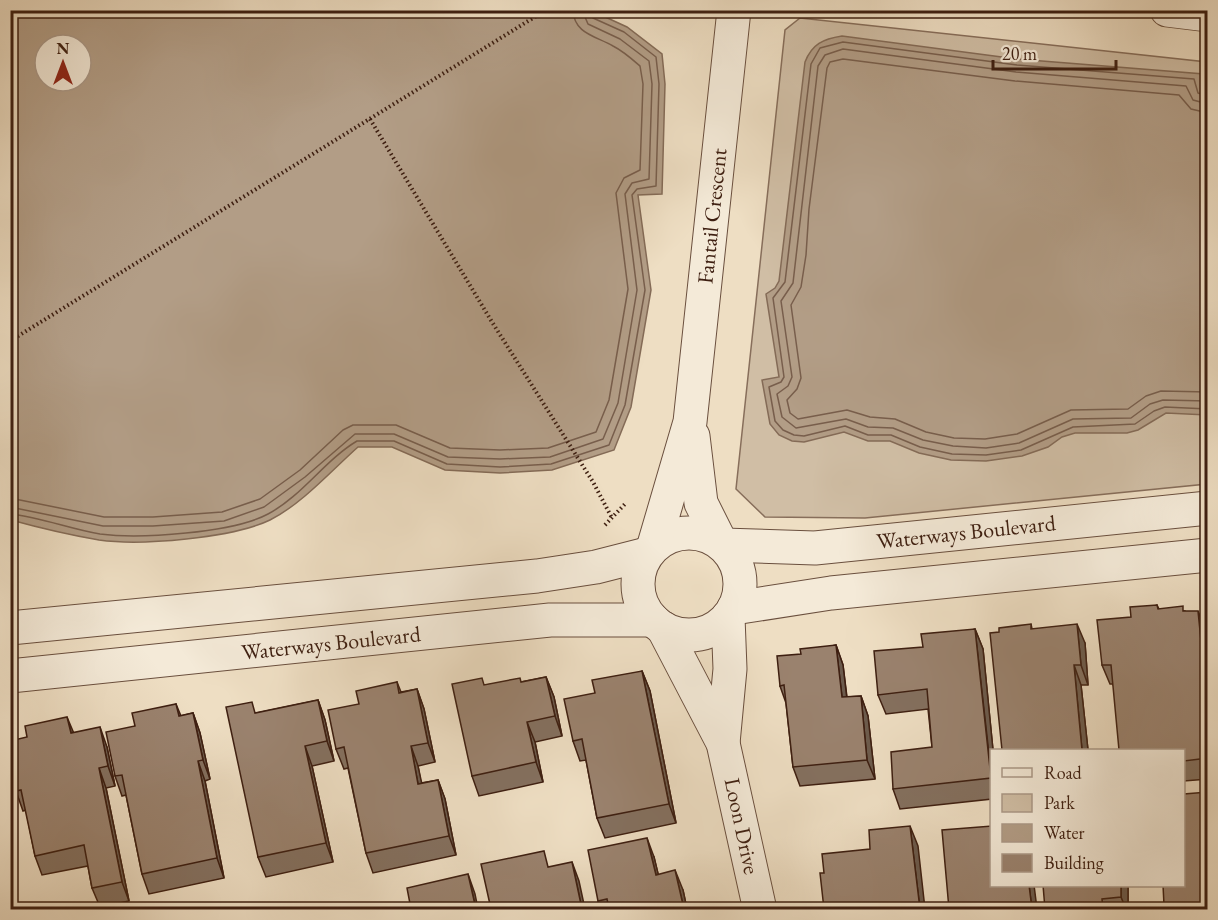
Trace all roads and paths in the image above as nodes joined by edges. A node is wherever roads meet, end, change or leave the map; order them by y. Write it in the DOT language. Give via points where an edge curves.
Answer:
graph roads {
  1 [pos="546,10"];
  2 [pos="735,10"];
  3 [pos="1167,10"];
  4 [pos="1208,15"];
  5 [pos="370,119"];
  6 [pos="10,341"];
  7 [pos="690,422"];
  8 [pos="627,502"];
  9 [pos="1208,508"];
  10 [pos="612,518"];
  11 [pos="596,533"];
  12 [pos="722,544"];
  13 [pos="651,550"];
  14 [pos="1208,555"];
  15 [pos="731,613"];
  16 [pos="658,624"];
  17 [pos="10,628"];
  18 [pos="10,676"];
  19 [pos="723,742"];
  20 [pos="760,909"];
  1 -- 5 [label="path"];
  2 -- 7 [label="street, Fantail Crescent"];
  3 -- 4 [label="street"];
  5 -- 6 [label="path"];
  5 -- 10 [label="path"];
  7 -- 12 [label="street, Fantail Crescent" via="701,503"];
  7 -- 13 [label="street, Fantail Crescent"];
  8 -- 10 [label="path"];
  9 -- 12 [label="street, Waterways Boulevard" via="815,548"];
  10 -- 11 [label="path"];
  12 -- 13 [label="street" via="688,532 664,539"];
  12 -- 15 [label="street" via="740,575 738,597"];
  13 -- 16 [label="street" via="641,565 638,589 640,600"];
  13 -- 17 [label="street, Waterways Boulevard" via="607,565 537,576"];
  14 -- 15 [label="street, Waterways Boulevard" via="831,593"];
  15 -- 16 [label="street" via="719,626 697,634 674,632"];
  15 -- 19 [label="street, Loon Drive"];
  16 -- 18 [label="street, Waterways Boulevard" via="550,620"];
  16 -- 19 [label="street, Loon Drive"];
  19 -- 20 [label="street, Loon Drive"];
}
